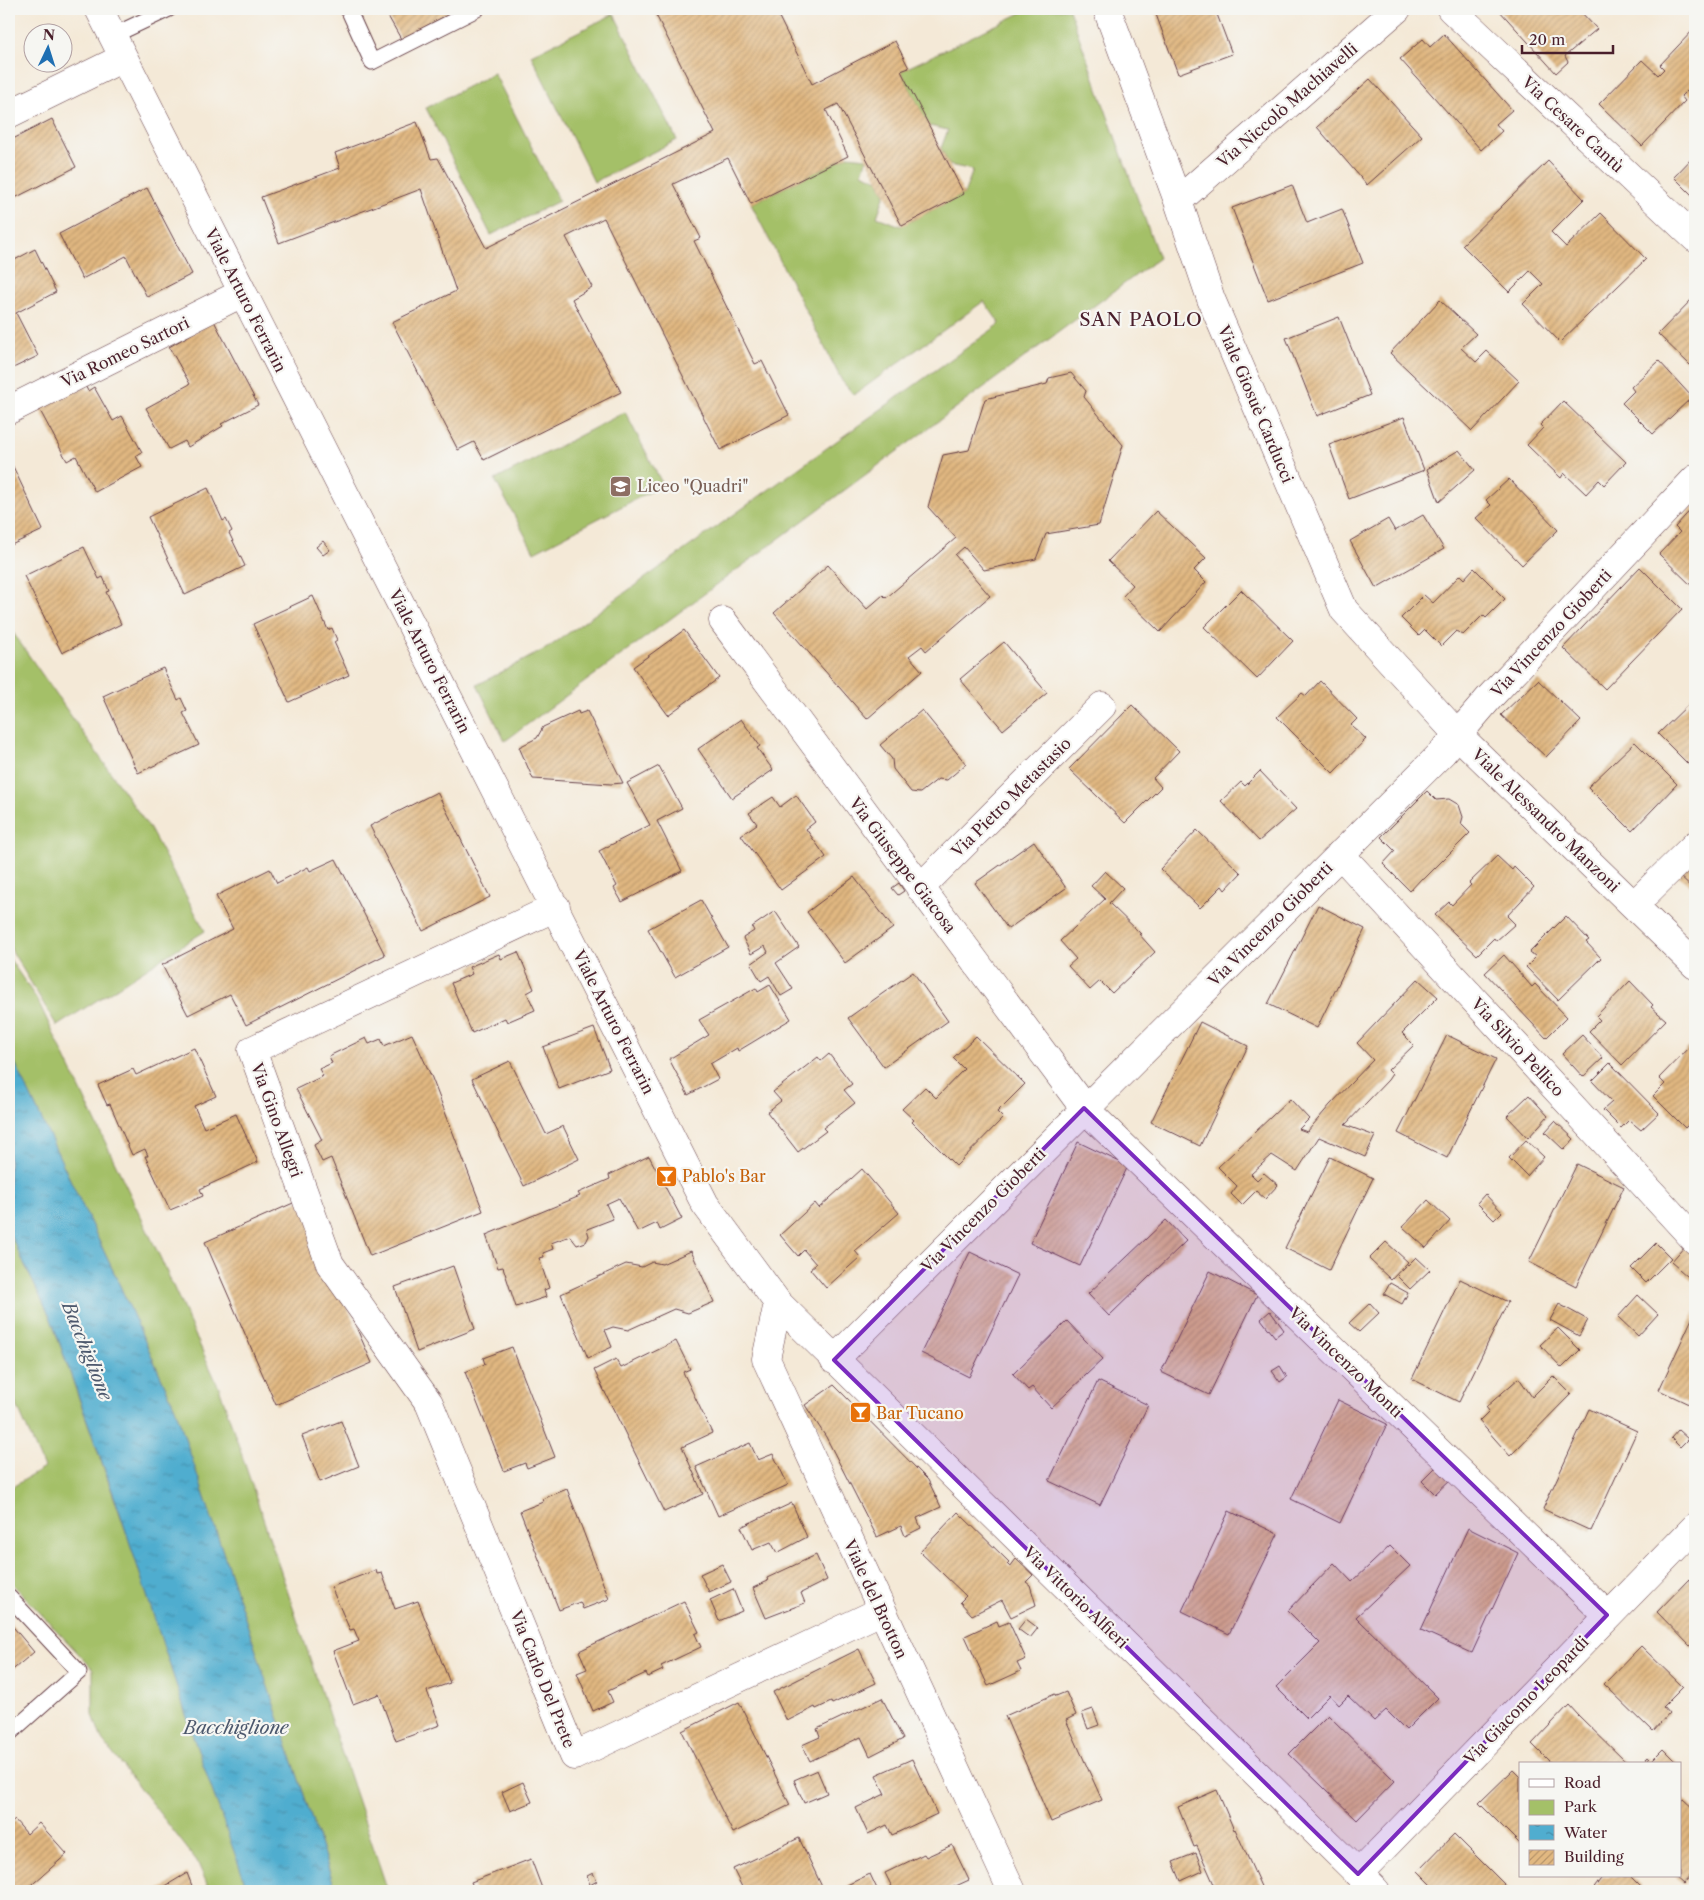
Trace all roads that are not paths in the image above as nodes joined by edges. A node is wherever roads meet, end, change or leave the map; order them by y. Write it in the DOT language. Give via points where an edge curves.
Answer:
graph roads {
  1 [pos="98,9"];
  2 [pos="169,9"];
  3 [pos="348,9"];
  4 [pos="476,9"];
  5 [pos="1107,9"];
  6 [pos="1397,9"];
  7 [pos="1451,9"];
  8 [pos="117,47"];
  9 [pos="9,114"];
  10 [pos="1178,201"];
  11 [pos="1695,238"];
  12 [pos="242,293"];
  13 [pos="9,410"];
  14 [pos="1695,480"];
  15 [pos="723,620"];
  16 [pos="1102,706"];
  17 [pos="1458,735"];
  18 [pos="1695,844"];
  19 [pos="1340,854"];
  20 [pos="920,888"];
  21 [pos="1635,904"];
  22 [pos="556,908"];
  23 [pos="1695,965"];
  24 [pos="1084,1108"];
  25 [pos="1695,1240"];
  26 [pos="778,1303"];
  27 [pos="834,1360"];
  28 [pos="410,1376"];
  29 [pos="1695,1527"];
  30 [pos="9,1597"];
  31 [pos="881,1611"];
  32 [pos="1607,1615"];
  33 [pos="9,1734"];
  34 [pos="1367,1882"];
  35 [pos="1012,1891"];
  1 -- 8 [label="street, Viale Arturo Ferrarin"];
  2 -- 8 [label="lane"];
  3 -- 4 [label="lane" via="372,62"];
  5 -- 10 [label="street, Viale Giosuè Carducci"];
  6 -- 10 [label="street, Via Niccolò Machiavelli"];
  7 -- 11 [label="street, Via Cesare Cantù"];
  8 -- 9 [label="street"];
  8 -- 12 [label="street, Viale Arturo Ferrarin"];
  10 -- 17 [label="street, Viale Giosuè Carducci" via="1211,300 1344,610"];
  12 -- 13 [label="street, Via Romeo Sartori"];
  12 -- 22 [label="street, Viale Arturo Ferrarin"];
  14 -- 17 [label="street, Via Vincenzo Gioberti"];
  15 -- 20 [label="street, Via Giuseppe Giacosa"];
  16 -- 20 [label="street, Via Pietro Metastasio"];
  17 -- 19 [label="street, Via Vincenzo Gioberti"];
  17 -- 21 [label="street, Viale Alessandro Manzoni"];
  18 -- 21 [label="street, Viale Alessandro Manzoni"];
  19 -- 24 [label="street, Via Vincenzo Gioberti"];
  19 -- 25 [label="street, Via Silvio Pellico"];
  20 -- 24 [label="street, Via Giuseppe Giacosa"];
  21 -- 23 [label="street, Viale Alessandro Manzoni"];
  22 -- 26 [label="street, Viale Arturo Ferrarin" via="705,1204"];
  22 -- 28 [label="street, Via Gino Allegri" via="252,1050 330,1264"];
  24 -- 27 [label="street, Via Vincenzo Gioberti"];
  24 -- 32 [label="street, Via Vincenzo Monti"];
  26 -- 27 [label="street, Via Vittorio Alfieri"];
  26 -- 31 [label="street, Viale del Brotton" via="766,1359"];
  27 -- 34 [label="street, Via Vittorio Alfieri"];
  28 -- 31 [label="street, Via Carlo Del Prete" via="429,1402 574,1756"];
  29 -- 32 [label="street, Via Giacomo Leopardi"];
  30 -- 33 [label="lane" via="79,1672"];
  31 -- 35 [label="street, Viale del Brotton"];
  32 -- 34 [label="street, Via Giacomo Leopardi"];
}
